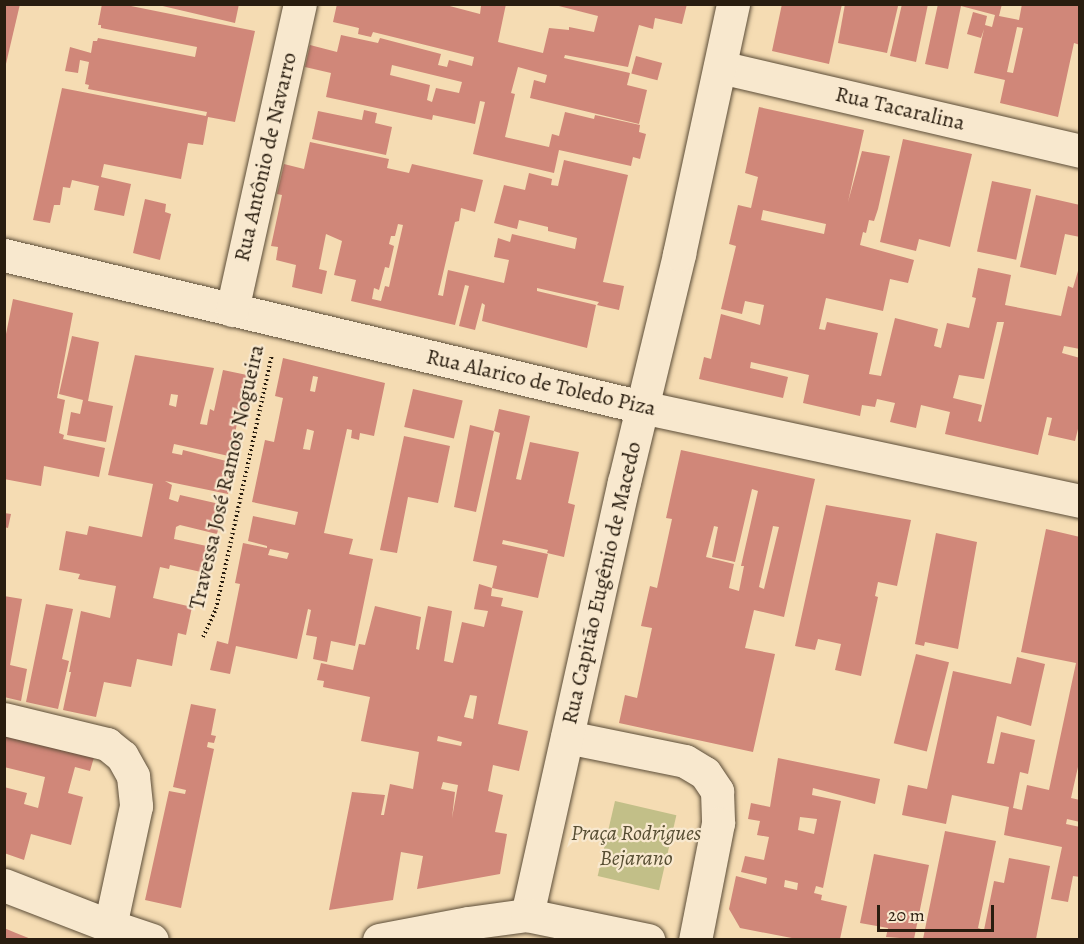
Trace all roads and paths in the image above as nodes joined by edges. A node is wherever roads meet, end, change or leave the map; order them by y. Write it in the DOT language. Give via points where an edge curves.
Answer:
graph roads {
  1 [pos="300,4"];
  2 [pos="733,4"];
  3 [pos="720,68"];
  4 [pos="1080,152"];
  5 [pos="4,255"];
  6 [pos="232,310"];
  7 [pos="280,322"];
  8 [pos="642,407"];
  9 [pos="1080,501"];
  10 [pos="203,637"];
  11 [pos="4,718"];
  12 [pos="567,737"];
  13 [pos="4,885"];
  14 [pos="527,915"];
  15 [pos="110,926"];
  16 [pos="152,939"];
  17 [pos="379,939"];
  18 [pos="648,939"];
  19 [pos="695,939"];
  1 -- 6 [label="street, Rua Antônio de Navarro"];
  2 -- 3 [label="street, Rua Capitão Eugênio de Macedo"];
  3 -- 4 [label="street, Rua Tacaralina"];
  3 -- 8 [label="street, Rua Capitão Eugênio de Macedo"];
  5 -- 6 [label="street, Rua Alarico de Toledo Piza"];
  6 -- 7 [label="street, Rua Alarico de Toledo Piza"];
  7 -- 8 [label="street, Rua Alarico de Toledo Piza"];
  7 -- 10 [label="path, Travessa José Ramos Nogueira" via="216,609"];
  8 -- 9 [label="street, Rua Alarico de Toledo Piza"];
  8 -- 12 [label="street, Rua Capitão Eugênio de Macedo"];
  11 -- 15 [label="street" via="106,744 122,756 134,776 136,806"];
  12 -- 14 [label="street, Rua Capitão Eugênio de Macedo"];
  12 -- 19 [label="street" via="685,761 705,773 717,791 718,822"];
  13 -- 15 [label="street"];
  14 -- 17 [label="street"];
  14 -- 18 [label="street"];
  15 -- 16 [label="street"];
}
